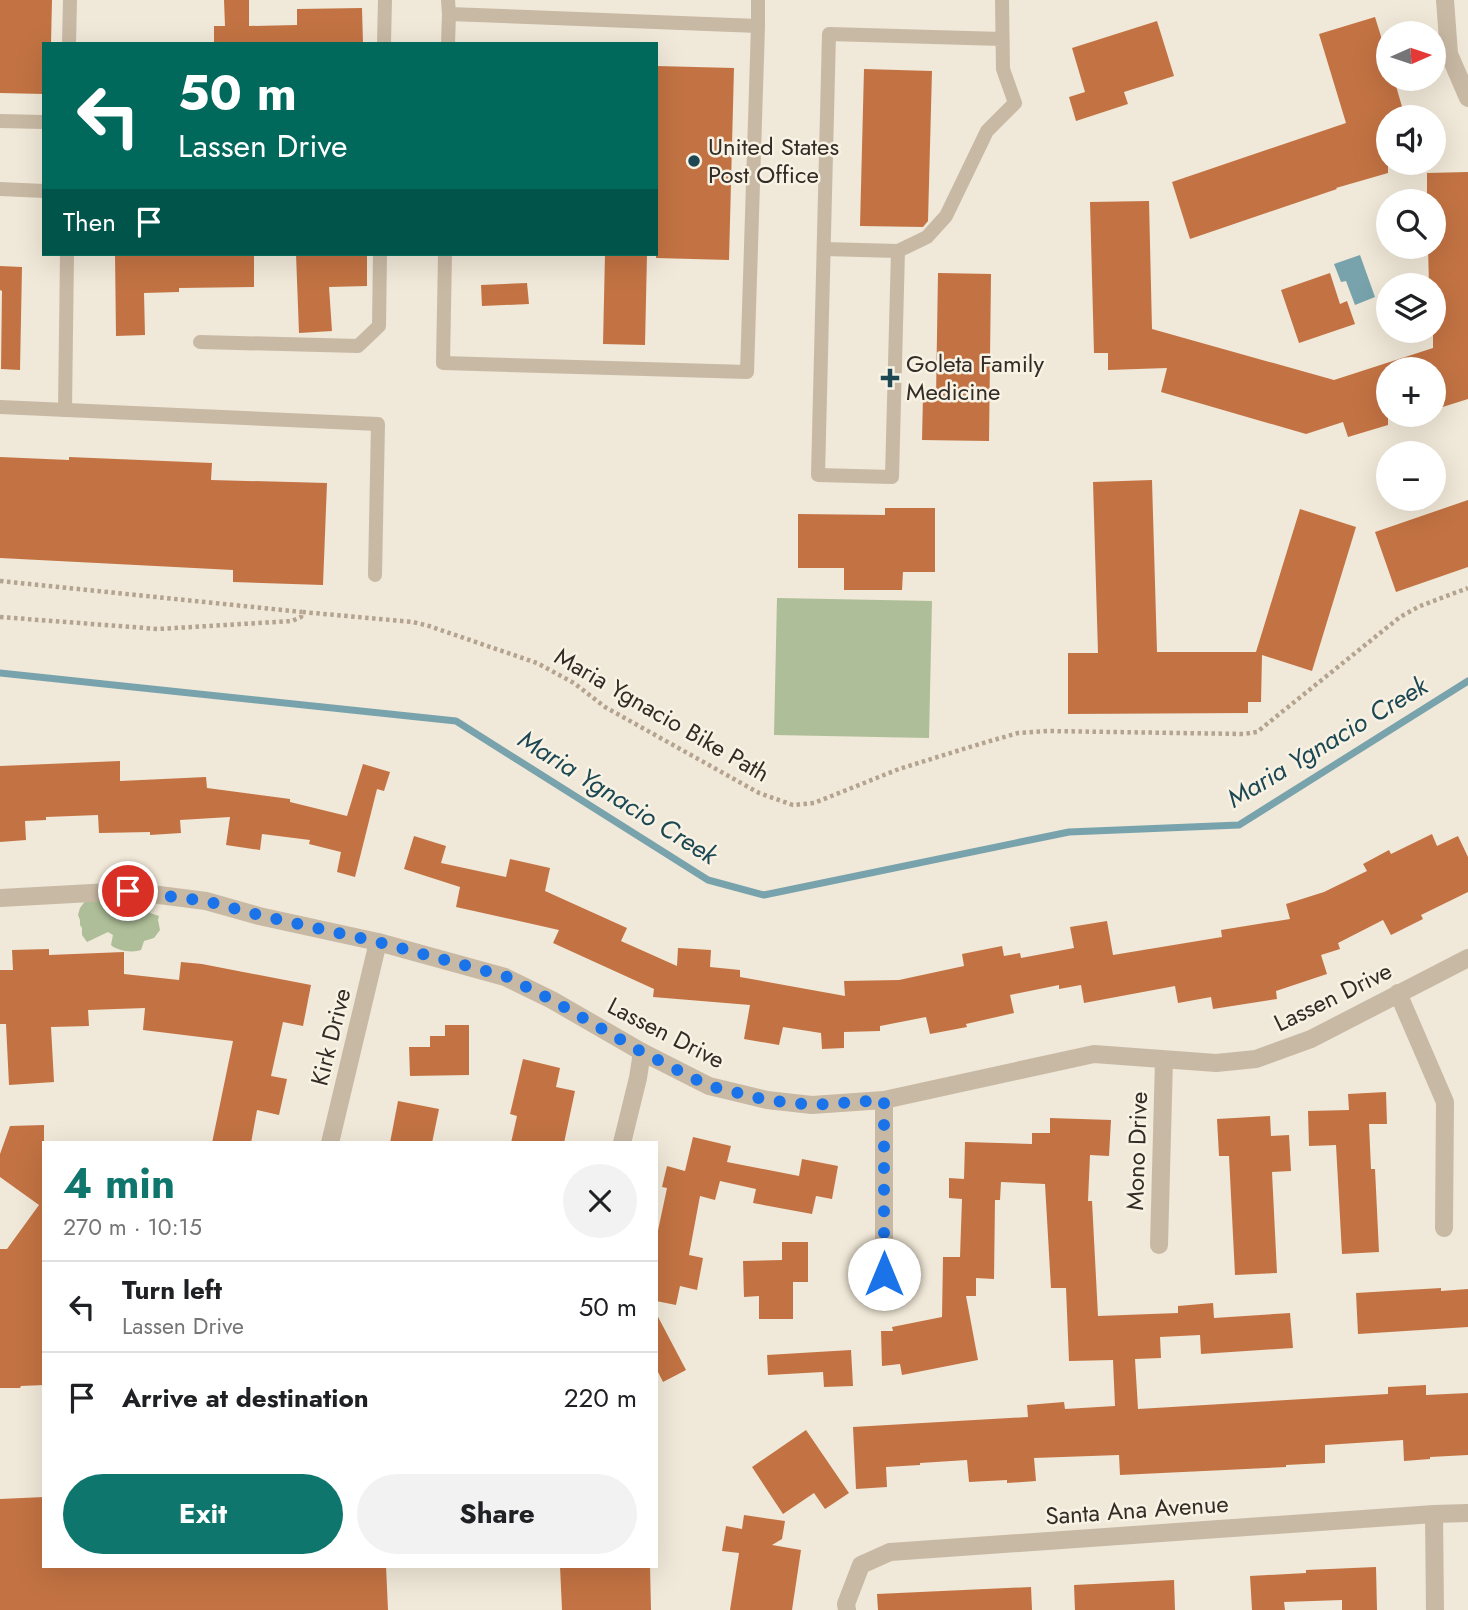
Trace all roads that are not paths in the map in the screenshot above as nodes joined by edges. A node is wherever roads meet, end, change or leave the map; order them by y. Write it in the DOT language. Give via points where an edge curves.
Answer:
graph roads {
  1 [pos="70,0"];
  2 [pos="385,0"];
  3 [pos="758,0"];
  4 [pos="1002,0"];
  5 [pos="1445,0"];
  6 [pos="448,7"];
  7 [pos="758,26"];
  8 [pos="1002,39"];
  9 [pos="69,42"];
  10 [pos="384,42"];
  11 [pos="448,42"];
  12 [pos="1468,98"];
  13 [pos="0,121"];
  14 [pos="42,122"];
  15 [pos="0,189"];
  16 [pos="42,191"];
  17 [pos="824,249"];
  18 [pos="898,251"];
  19 [pos="67,256"];
  20 [pos="380,256"];
  21 [pos="445,256"];
  22 [pos="200,342"];
  23 [pos="0,407"];
  24 [pos="65,410"];
  25 [pos="375,575"];
  26 [pos="0,898"];
  27 [pos="378,942"];
  28 [pos="1468,958"];
  29 [pos="1398,993"];
  30 [pos="642,1052"];
  31 [pos="1164,1059"];
  32 [pos="884,1100"];
  33 [pos="330,1141"];
  34 [pos="622,1141"];
  35 [pos="1444,1228"];
  36 [pos="1159,1245"];
  37 [pos="884,1274"];
  38 [pos="1468,1513"];
  39 [pos="1434,1514"];
  40 [pos="847,1610"];
  41 [pos="1436,1610"];
  1 -- 9 [label="lane"];
  2 -- 10 [label="lane"];
  3 -- 7 [label="lane"];
  4 -- 8 [label="lane"];
  5 -- 12 [label="street" via="1450,54"];
  6 -- 7 [label="lane"];
  6 -- 11 [label="lane"];
  7 -- 21 [label="lane" via="747,372 443,363"];
  8 -- 17 [label="lane" via="829,34"];
  8 -- 18 [label="lane" via="1003,69 1015,103 986,131 946,216 927,237"];
  13 -- 14 [label="lane"];
  15 -- 16 [label="lane"];
  17 -- 18 [label="lane"];
  17 -- 18 [label="lane" via="818,475 831,476 892,477"];
  19 -- 24 [label="lane"];
  20 -- 22 [label="lane" via="379,326 358,346"];
  23 -- 24 [label="lane"];
  24 -- 25 [label="lane" via="378,424"];
  26 -- 27 [label="street, Lassen Drive" via="128,891 206,901"];
  27 -- 30 [label="street, Lassen Drive" via="505,976"];
  27 -- 33 [label="street, Kirk Drive"];
  28 -- 29 [label="street, Lassen Drive"];
  29 -- 31 [label="street, Lassen Drive" via="1311,1040 1256,1059 1216,1063"];
  29 -- 35 [label="street" via="1445,1102"];
  30 -- 32 [label="street, Lassen Drive" via="709,1086 767,1100 812,1105"];
  30 -- 34 [label="street"];
  31 -- 32 [label="street, Lassen Drive" via="1094,1054"];
  31 -- 36 [label="street, Mono Drive"];
  32 -- 37 [label="street"];
  38 -- 39 [label="street, Santa Ana Avenue"];
  39 -- 40 [label="street, Santa Ana Avenue" via="890,1552 861,1565"];
  39 -- 41 [label="street"];
}
